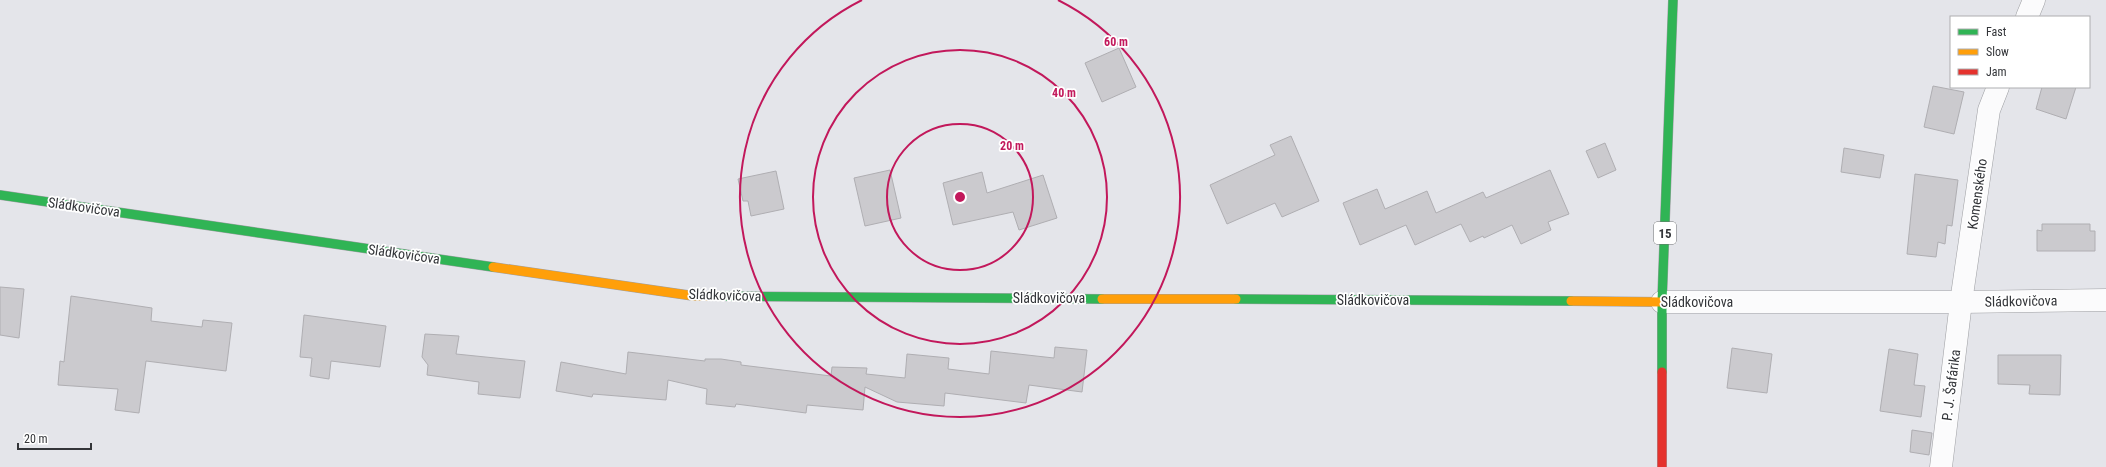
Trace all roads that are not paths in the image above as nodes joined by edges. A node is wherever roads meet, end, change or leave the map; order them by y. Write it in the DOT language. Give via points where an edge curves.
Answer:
graph roads {
  1 [pos="1673,0"];
  2 [pos="2034,0"];
  3 [pos="2027,16"];
  4 [pos="1998,88"];
  5 [pos="0,195"];
  6 [pos="2106,300"];
  7 [pos="1662,302"];
  8 [pos="1961,302"];
  9 [pos="1662,467"];
  10 [pos="1941,467"];
  1 -- 7 [label="street, 15"];
  2 -- 3 [label="street"];
  4 -- 8 [label="street, Komenského" via="1989,110"];
  5 -- 7 [label="street, Sládkovičova" via="694,296"];
  6 -- 8 [label="street, Sládkovičova"];
  7 -- 8 [label="street, Sládkovičova"];
  7 -- 9 [label="street, 15"];
  8 -- 10 [label="street, P. J. Šafárika"];
}
